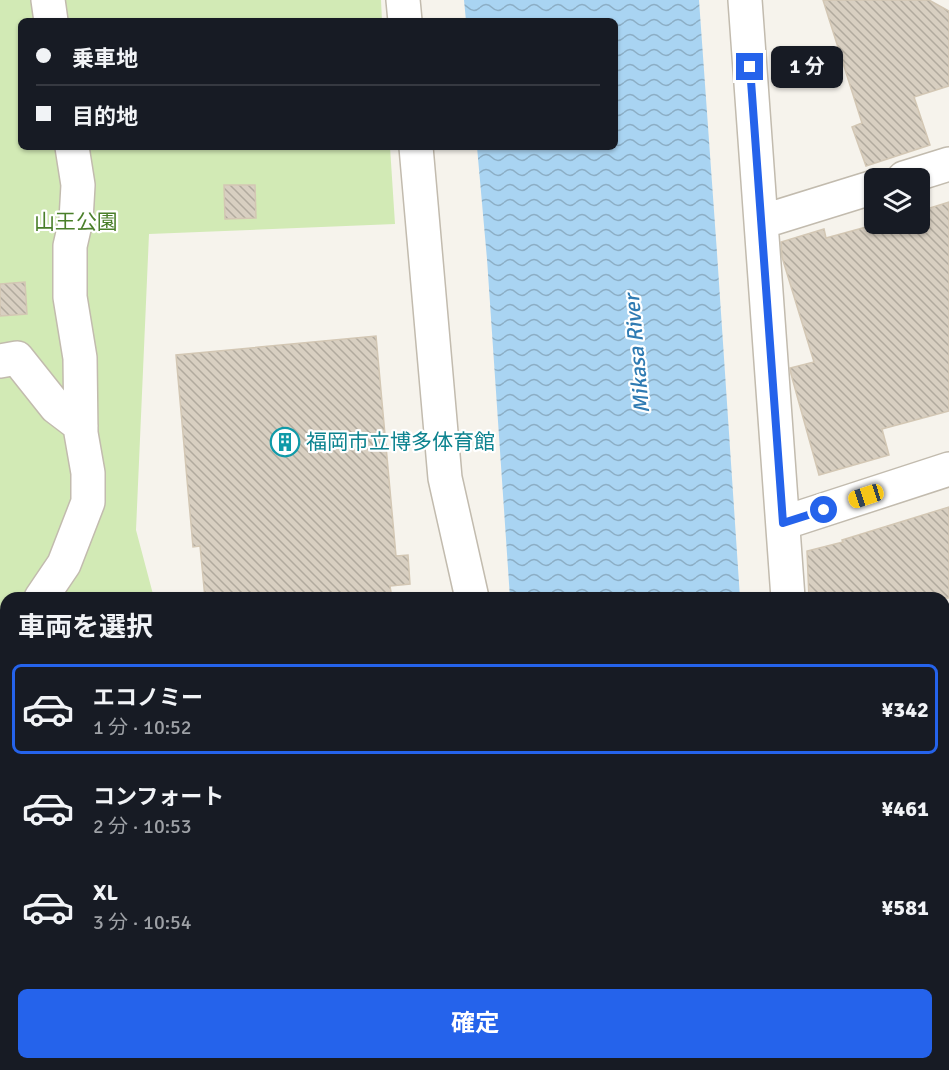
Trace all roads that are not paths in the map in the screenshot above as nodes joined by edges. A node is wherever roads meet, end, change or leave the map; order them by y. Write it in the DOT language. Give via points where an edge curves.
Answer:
graph roads {
  1 [pos="48,0"];
  2 [pos="403,0"];
  3 [pos="745,0"];
  4 [pos="51,18"];
  5 [pos="405,18"];
  6 [pos="72,150"];
  7 [pos="416,150"];
  8 [pos="949,165"];
  9 [pos="930,170"];
  10 [pos="864,191"];
  11 [pos="761,222"];
  12 [pos="0,361"];
  13 [pos="81,426"];
  14 [pos="949,469"];
  15 [pos="783,523"];
  16 [pos="45,592"];
  17 [pos="471,592"];
  18 [pos="788,592"];
  1 -- 4 [label="street"];
  2 -- 5 [label="street"];
  3 -- 11 [label="street"];
  6 -- 13 [label="street" via="78,185 70,246 70,297 80,358"];
  7 -- 17 [label="street" via="445,478"];
  8 -- 9 [label="street"];
  10 -- 11 [label="street"];
  11 -- 15 [label="street"];
  12 -- 13 [label="street" via="17,358 56,406"];
  13 -- 16 [label="street" via="88,502 64,564"];
  14 -- 15 [label="street"];
  15 -- 18 [label="street"];
}
